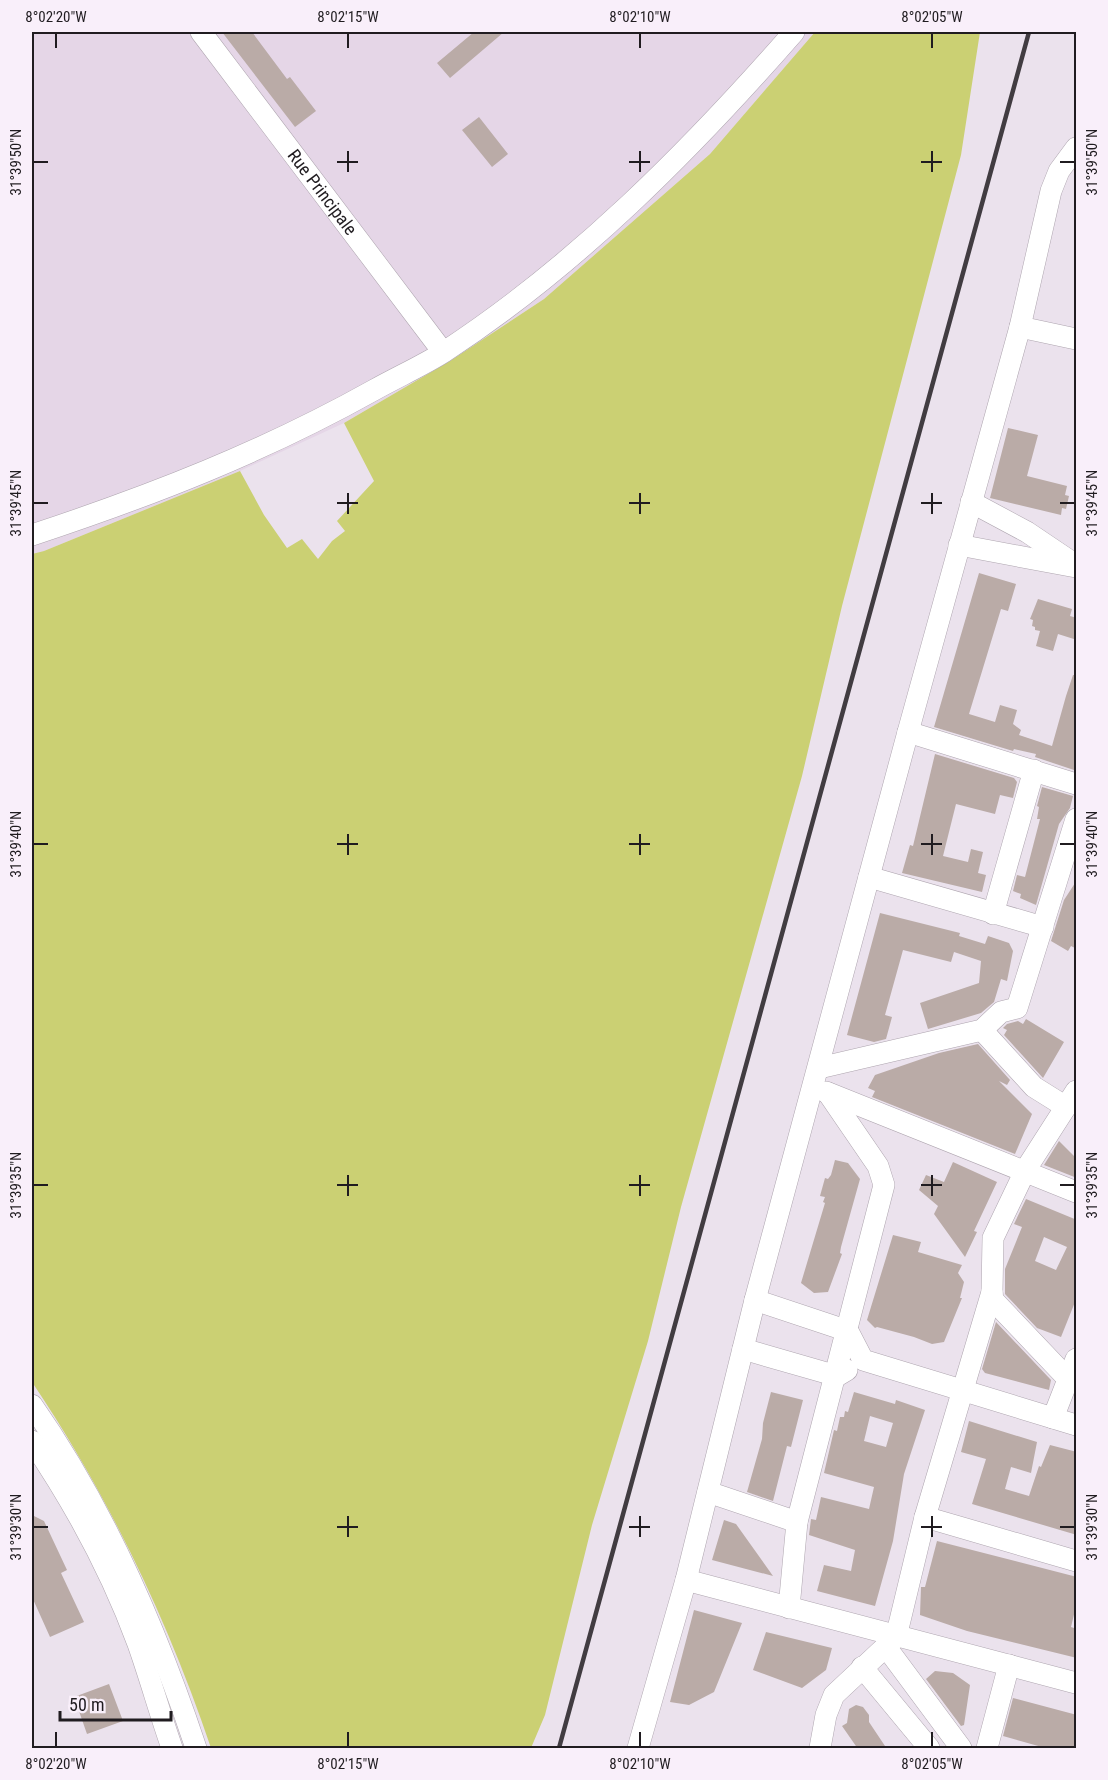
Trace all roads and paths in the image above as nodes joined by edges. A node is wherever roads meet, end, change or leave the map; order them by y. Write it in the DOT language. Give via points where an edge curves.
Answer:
graph roads {
  1 [pos="201,32"];
  2 [pos="794,32"];
  3 [pos="1077,148"];
  4 [pos="1020,327"];
  5 [pos="1077,339"];
  6 [pos="443,352"];
  7 [pos="970,502"];
  8 [pos="32,534"];
  9 [pos="959,545"];
  10 [pos="1077,566"];
  11 [pos="908,732"];
  12 [pos="1034,770"];
  13 [pos="1077,784"];
  14 [pos="1077,819"];
  15 [pos="869,877"];
  16 [pos="993,914"];
  17 [pos="1043,927"];
  18 [pos="982,1030"];
  19 [pos="821,1082"];
  20 [pos="1071,1099"];
  21 [pos="1026,1169"];
  22 [pos="1077,1192"];
  23 [pos="992,1292"];
  24 [pos="755,1300"];
  25 [pos="848,1331"];
  26 [pos="743,1349"];
  27 [pos="1077,1359"];
  28 [pos="863,1360"];
  29 [pos="837,1376"];
  30 [pos="1069,1380"];
  31 [pos="962,1390"];
  32 [pos="32,1405"];
  33 [pos="1053,1418"];
  34 [pos="1077,1425"];
  35 [pos="32,1441"];
  36 [pos="708,1492"];
  37 [pos="925,1517"];
  38 [pos="797,1522"];
  39 [pos="1077,1561"];
  40 [pos="686,1581"];
  41 [pos="789,1608"];
  42 [pos="891,1642"];
  43 [pos="1009,1665"];
  44 [pos="862,1667"];
  45 [pos="1077,1683"];
  46 [pos="172,1749"];
  47 [pos="196,1749"];
  48 [pos="638,1749"];
  49 [pos="820,1749"];
  50 [pos="929,1749"];
  51 [pos="961,1749"];
  52 [pos="987,1749"];
  1 -- 6 [label="street, Rue Principale"];
  2 -- 6 [label="street" via="625,209 582,248"];
  3 -- 4 [label="street" via="1059,171 1051,191"];
  4 -- 5 [label="street"];
  4 -- 7 [label="street"];
  6 -- 8 [label="street" via="309,426 232,462 153,495"];
  7 -- 9 [label="street"];
  7 -- 10 [label="street" via="1028,532"];
  9 -- 10 [label="street"];
  9 -- 11 [label="street"];
  11 -- 12 [label="street"];
  11 -- 15 [label="street"];
  12 -- 13 [label="street"];
  12 -- 16 [label="street"];
  14 -- 17 [label="street"];
  15 -- 16 [label="street"];
  15 -- 19 [label="street"];
  16 -- 17 [label="street"];
  17 -- 18 [label="street" via="1017,1008 1000,1012"];
  18 -- 19 [label="street"];
  18 -- 20 [label="street" via="1034,1086"];
  19 -- 21 [label="street"];
  19 -- 24 [label="street"];
  19 -- 25 [label="street" via="878,1166 884,1185"];
  20 -- 21 [label="street"];
  21 -- 22 [label="street"];
  21 -- 23 [label="street" via="993,1238"];
  23 -- 30 [label="street" via="993,1300"];
  23 -- 31 [label="street"];
  24 -- 25 [label="street"];
  24 -- 26 [label="street"];
  25 -- 28 [label="street"];
  25 -- 29 [label="street"];
  26 -- 29 [label="street"];
  26 -- 36 [label="street"];
  27 -- 30 [label="street"];
  28 -- 29 [label="street"];
  28 -- 31 [label="street"];
  29 -- 38 [label="street"];
  30 -- 33 [label="street"];
  31 -- 33 [label="street"];
  31 -- 37 [label="street"];
  32 -- 47 [label="street" via="101,1518 154,1629"];
  33 -- 34 [label="street"];
  35 -- 46 [label="street" via="70,1499 102,1563 137,1642"];
  36 -- 38 [label="street"];
  36 -- 40 [label="street"];
  37 -- 39 [label="street"];
  37 -- 42 [label="street"];
  38 -- 41 [label="street"];
  40 -- 41 [label="street"];
  40 -- 48 [label="street"];
  41 -- 42 [label="street"];
  42 -- 43 [label="street"];
  42 -- 44 [label="street"];
  42 -- 51 [label="street"];
  43 -- 45 [label="street"];
  43 -- 52 [label="street"];
  44 -- 49 [label="street" via="834,1695"];
  44 -- 50 [label="street"];
}
